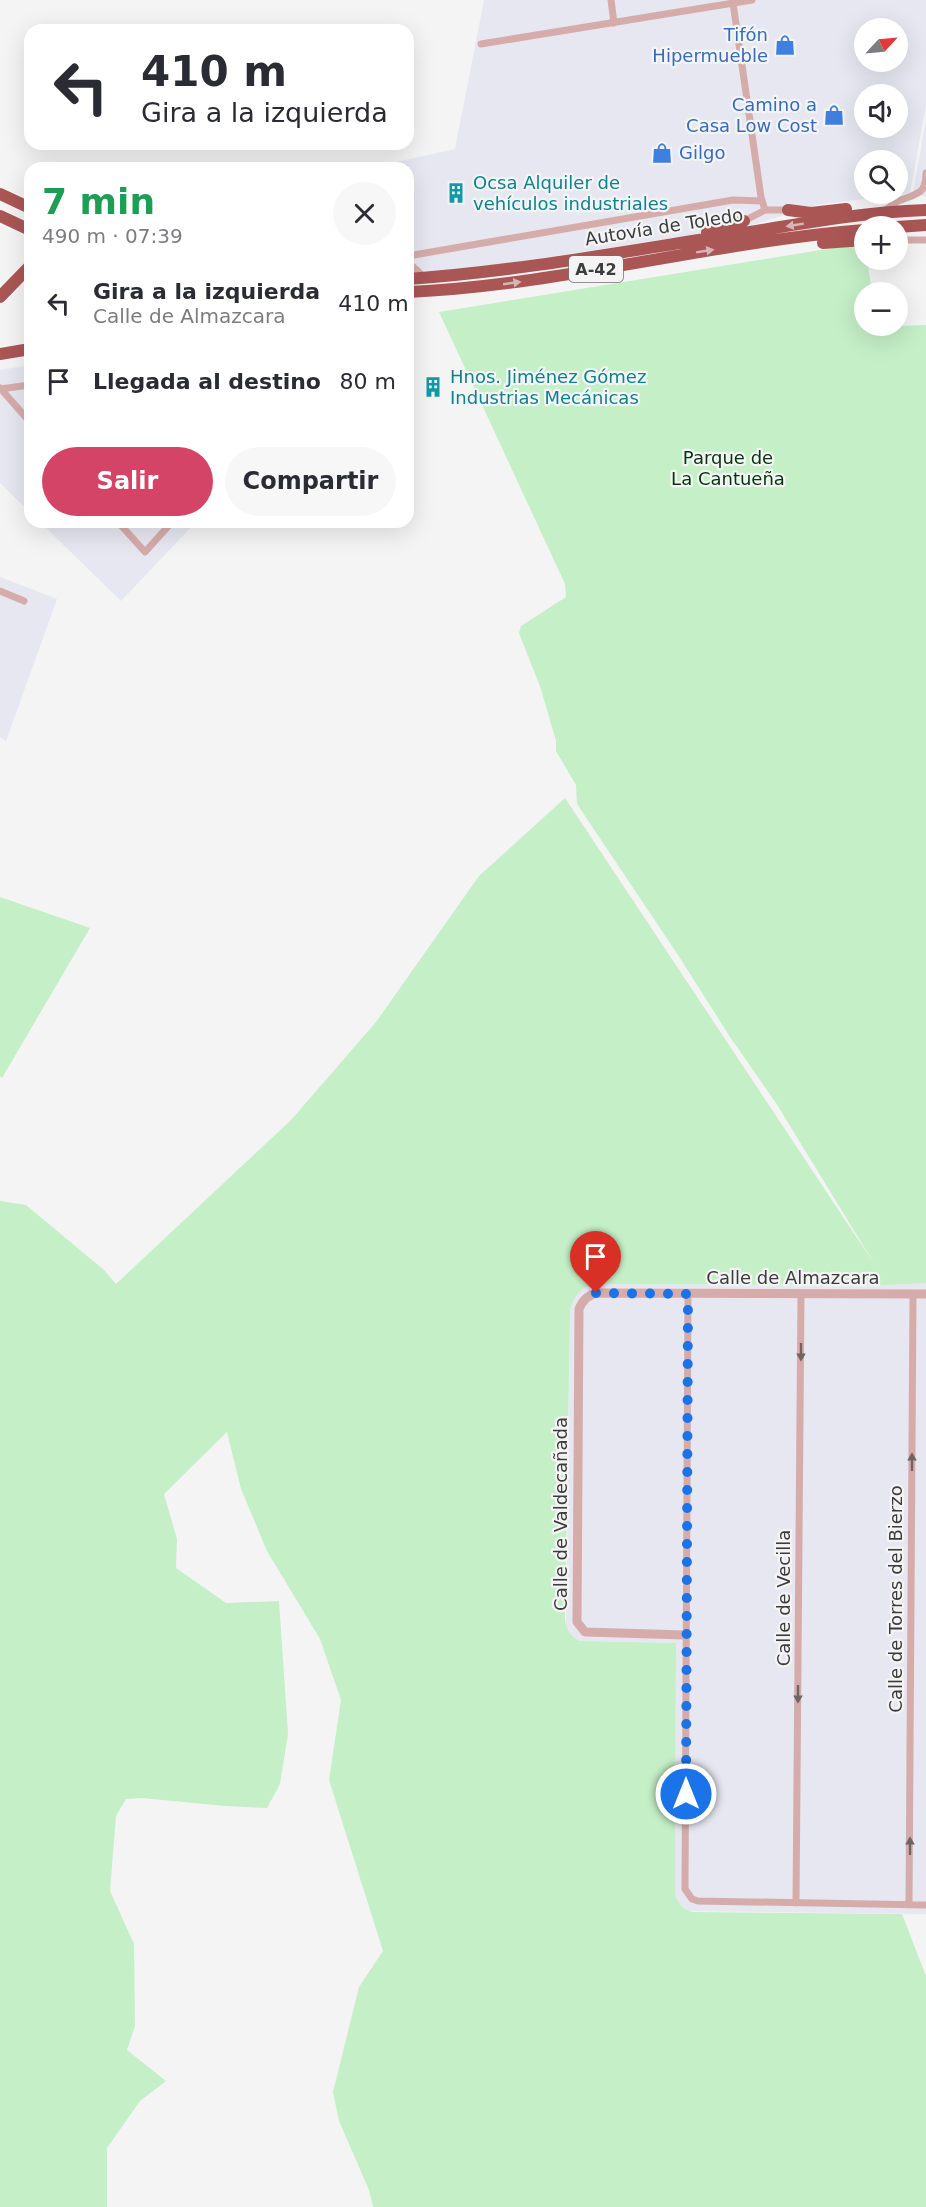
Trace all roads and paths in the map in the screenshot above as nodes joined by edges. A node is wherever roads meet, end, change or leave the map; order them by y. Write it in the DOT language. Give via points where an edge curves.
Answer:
graph roads {
  1 [pos="611,0"];
  2 [pos="752,0"];
  3 [pos="733,3"];
  4 [pos="614,23"];
  5 [pos="481,44"];
  6 [pos="926,173"];
  7 [pos="926,185"];
  8 [pos="0,194"];
  9 [pos="762,201"];
  10 [pos="24,205"];
  11 [pos="765,210"];
  12 [pos="788,210"];
  13 [pos="926,210"];
  14 [pos="879,212"];
  15 [pos="0,216"];
  16 [pos="744,221"];
  17 [pos="926,225"];
  18 [pos="908,226"];
  19 [pos="24,227"];
  20 [pos="854,231"];
  21 [pos="908,240"];
  22 [pos="926,240"];
  23 [pos="854,241"];
  24 [pos="678,242"];
  25 [pos="751,244"];
  26 [pos="414,256"];
  27 [pos="24,272"];
  28 [pos="414,272"];
  29 [pos="432,277"];
  30 [pos="414,278"];
  31 [pos="414,293"];
  32 [pos="0,297"];
  33 [pos="24,345"];
  34 [pos="0,349"];
  35 [pos="24,350"];
  36 [pos="0,354"];
  37 [pos="24,386"];
  38 [pos="0,388"];
  39 [pos="24,415"];
  40 [pos="123,528"];
  41 [pos="167,528"];
  42 [pos="0,591"];
  43 [pos="24,602"];
  44 [pos="688,1294"];
  45 [pos="801,1294"];
  46 [pos="913,1294"];
  47 [pos="926,1294"];
  48 [pos="588,1295"];
  49 [pos="685,1635"];
  50 [pos="796,1903"];
  51 [pos="909,1905"];
  52 [pos="926,1905"];
  1 -- 4 [label="street"];
  2 -- 3 [label="street"];
  3 -- 4 [label="street"];
  3 -- 9 [label="street"];
  4 -- 5 [label="street"];
  6 -- 7 [label="street"];
  7 -- 14 [label="street" via="919,194"];
  8 -- 10 [label="highway"];
  9 -- 11 [label="street"];
  9 -- 26 [label="street" via="733,200"];
  11 -- 12 [label="street"];
  11 -- 16 [label="street"];
  12 -- 14 [label="highway" via="811,213 856,208"];
  13 -- 14 [label="highway, Autovía de Toledo / A-42"];
  14 -- 24 [label="highway, Autovía de Toledo / A-42, one-way"];
  15 -- 19 [label="highway"];
  16 -- 24 [label="highway"];
  17 -- 18 [label="highway"];
  20 -- 25 [label="highway, Autovía de Toledo / A-42"];
  21 -- 22 [label="street"];
  23 -- 25 [label="highway" via="777,248"];
  24 -- 29 [label="highway, Autovía de Toledo / A-42"];
  31 -- 25 [label="highway, Autovía de Toledo / A-42, one-way" via="512,283"];
  27 -- 32 [label="highway"];
  28 -- 29 [label="highway"];
  29 -- 30 [label="highway, Autovía de Toledo / A-42"];
  33 -- 34 [label="highway"];
  35 -- 36 [label="highway"];
  37 -- 38 [label="street"];
  38 -- 39 [label="street"];
  40 -- 41 [label="street" via="145,552"];
  42 -- 43 [label="street"];
  44 -- 45 [label="street, Calle de Almazcara"];
  44 -- 48 [label="street, Calle de Almazcara"];
  44 -- 49 [label="street"];
  45 -- 46 [label="street, Calle de Almazcara"];
  45 -- 50 [label="street, Calle de Vecilla, one-way"];
  46 -- 47 [label="street, Calle de Almazcara"];
  51 -- 46 [label="street, Calle de Torres del Bierzo, one-way"];
  48 -- 49 [label="street, Calle de Valdecañada" via="579,1309 577,1622 585,1632"];
  49 -- 50 [label="street" via="686,1889 698,1901"];
  50 -- 51 [label="street"];
  51 -- 52 [label="street"];
}
